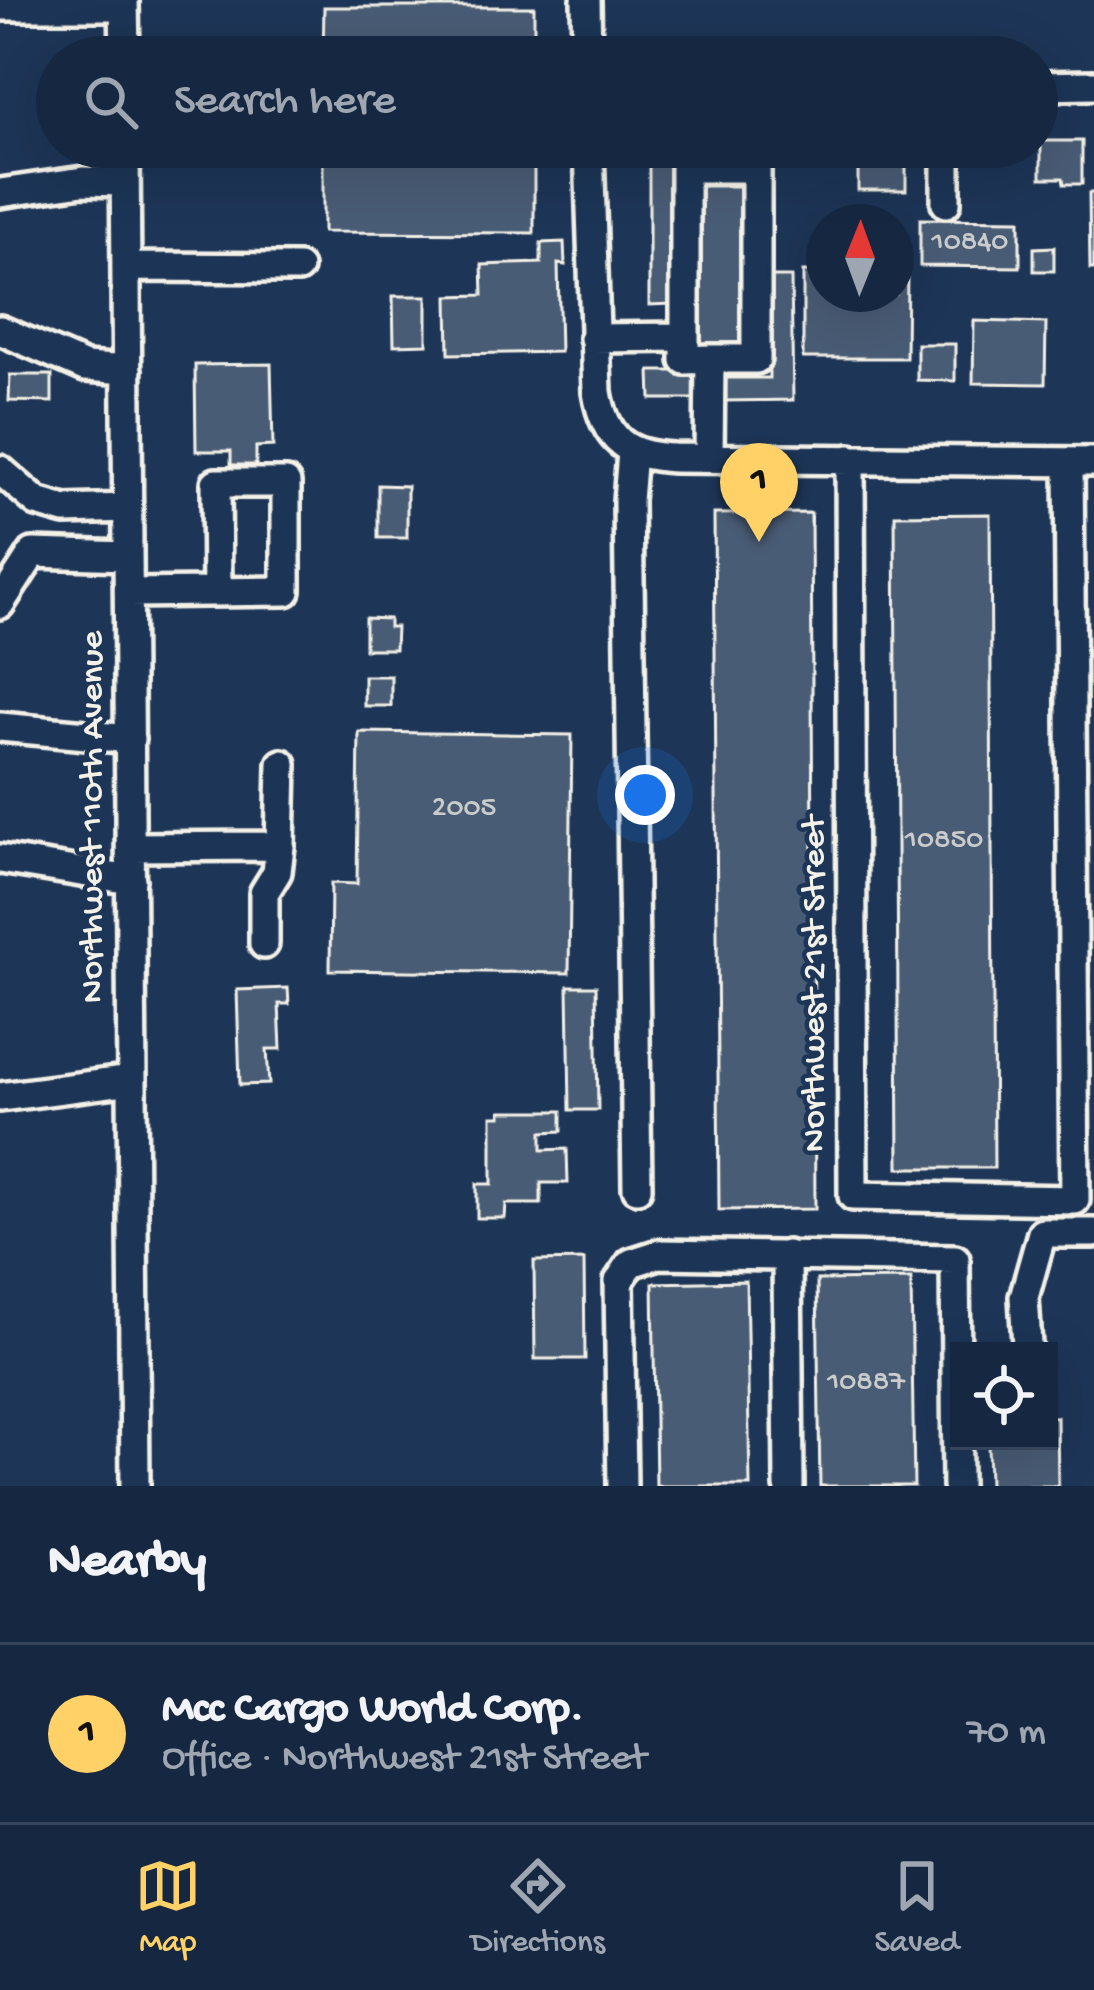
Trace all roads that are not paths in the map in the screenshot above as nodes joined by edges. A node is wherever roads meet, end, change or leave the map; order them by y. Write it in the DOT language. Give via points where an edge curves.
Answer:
graph roads {
  1 [pos="586,0"];
  2 [pos="124,3"];
  3 [pos="0,6"];
  4 [pos="124,36"];
  5 [pos="587,36"];
  6 [pos="1058,86"];
  7 [pos="1094,86"];
  8 [pos="125,168"];
  9 [pos="590,168"];
  10 [pos="685,168"];
  11 [pos="756,168"];
  12 [pos="946,168"];
  13 [pos="125,182"];
  14 [pos="0,194"];
  15 [pos="946,203"];
  16 [pos="126,267"];
  17 [pos="298,268"];
  18 [pos="0,330"];
  19 [pos="685,337"];
  20 [pos="594,338"];
  21 [pos="710,359"];
  22 [pos="127,370"];
  23 [pos="632,452"];
  24 [pos="709,458"];
  25 [pos="850,458"];
  26 [pos="1082,462"];
  27 [pos="0,470"];
  28 [pos="128,508"];
  29 [pos="128,556"];
  30 [pos="217,592"];
  31 [pos="129,593"];
  32 [pos="0,604"];
  33 [pos="0,728"];
  34 [pos="130,739"];
  35 [pos="282,764"];
  36 [pos="280,846"];
  37 [pos="131,848"];
  38 [pos="0,859"];
  39 [pos="131,880"];
  40 [pos="264,944"];
  41 [pos="132,1080"];
  42 [pos="0,1096"];
  43 [pos="637,1188"];
  44 [pos="1094,1233"];
  45 [pos="787,1255"];
  46 [pos="1027,1342"];
  47 [pos="135,1486"];
  48 [pos="622,1486"];
  49 [pos="789,1486"];
  50 [pos="957,1486"];
  1 -- 5 [label="street"];
  2 -- 3 [label="street"];
  2 -- 4 [label="street"];
  6 -- 7 [label="street"];
  8 -- 13 [label="street, Northwest 110th Avenue"];
  9 -- 20 [label="street"];
  10 -- 19 [label="street"];
  11 -- 21 [label="street" via="757,359"];
  12 -- 15 [label="street"];
  13 -- 14 [label="street"];
  13 -- 16 [label="street, Northwest 110th Avenue"];
  16 -- 17 [label="street"];
  16 -- 22 [label="street, Northwest 110th Avenue"];
  18 -- 22 [label="street" via="85,367"];
  19 -- 20 [label="street"];
  19 -- 21 [label="street" via="685,360"];
  20 -- 23 [label="street" via="600,406"];
  21 -- 24 [label="street"];
  22 -- 28 [label="street, Northwest 110th Avenue"];
  23 -- 24 [label="street, Northwest 21st Street"];
  23 -- 43 [label="street"];
  24 -- 25 [label="street, Northwest 21st Street"];
  25 -- 26 [label="street, Northwest 21st Street"];
  25 -- 26 [label="street, Northwest 21st Street" via="853,1196 1075,1200"];
  27 -- 28 [label="street" via="38,502 65,510"];
  28 -- 29 [label="street, Northwest 110th Avenue"];
  29 -- 31 [label="street, Northwest 110th Avenue"];
  29 -- 32 [label="street" via="33,553"];
  30 -- 30 [label="street" via="286,591 286,483 216,483"];
  30 -- 31 [label="street"];
  31 -- 34 [label="street, Northwest 110th Avenue"];
  33 -- 34 [label="street"];
  34 -- 37 [label="street, Northwest 110th Avenue"];
  35 -- 36 [label="street"];
  36 -- 37 [label="street"];
  36 -- 40 [label="street" via="264,893"];
  37 -- 39 [label="street, Northwest 110th Avenue"];
  38 -- 39 [label="street"];
  39 -- 41 [label="street, Northwest 110th Avenue"];
  41 -- 42 [label="street"];
  41 -- 47 [label="street, Northwest 110th Avenue"];
  44 -- 46 [label="street" via="1042,1233 1024,1298"];
  45 -- 48 [label="street" via="659,1254 623,1271"];
  45 -- 49 [label="street"];
  45 -- 50 [label="street" via="955,1258"];
}
